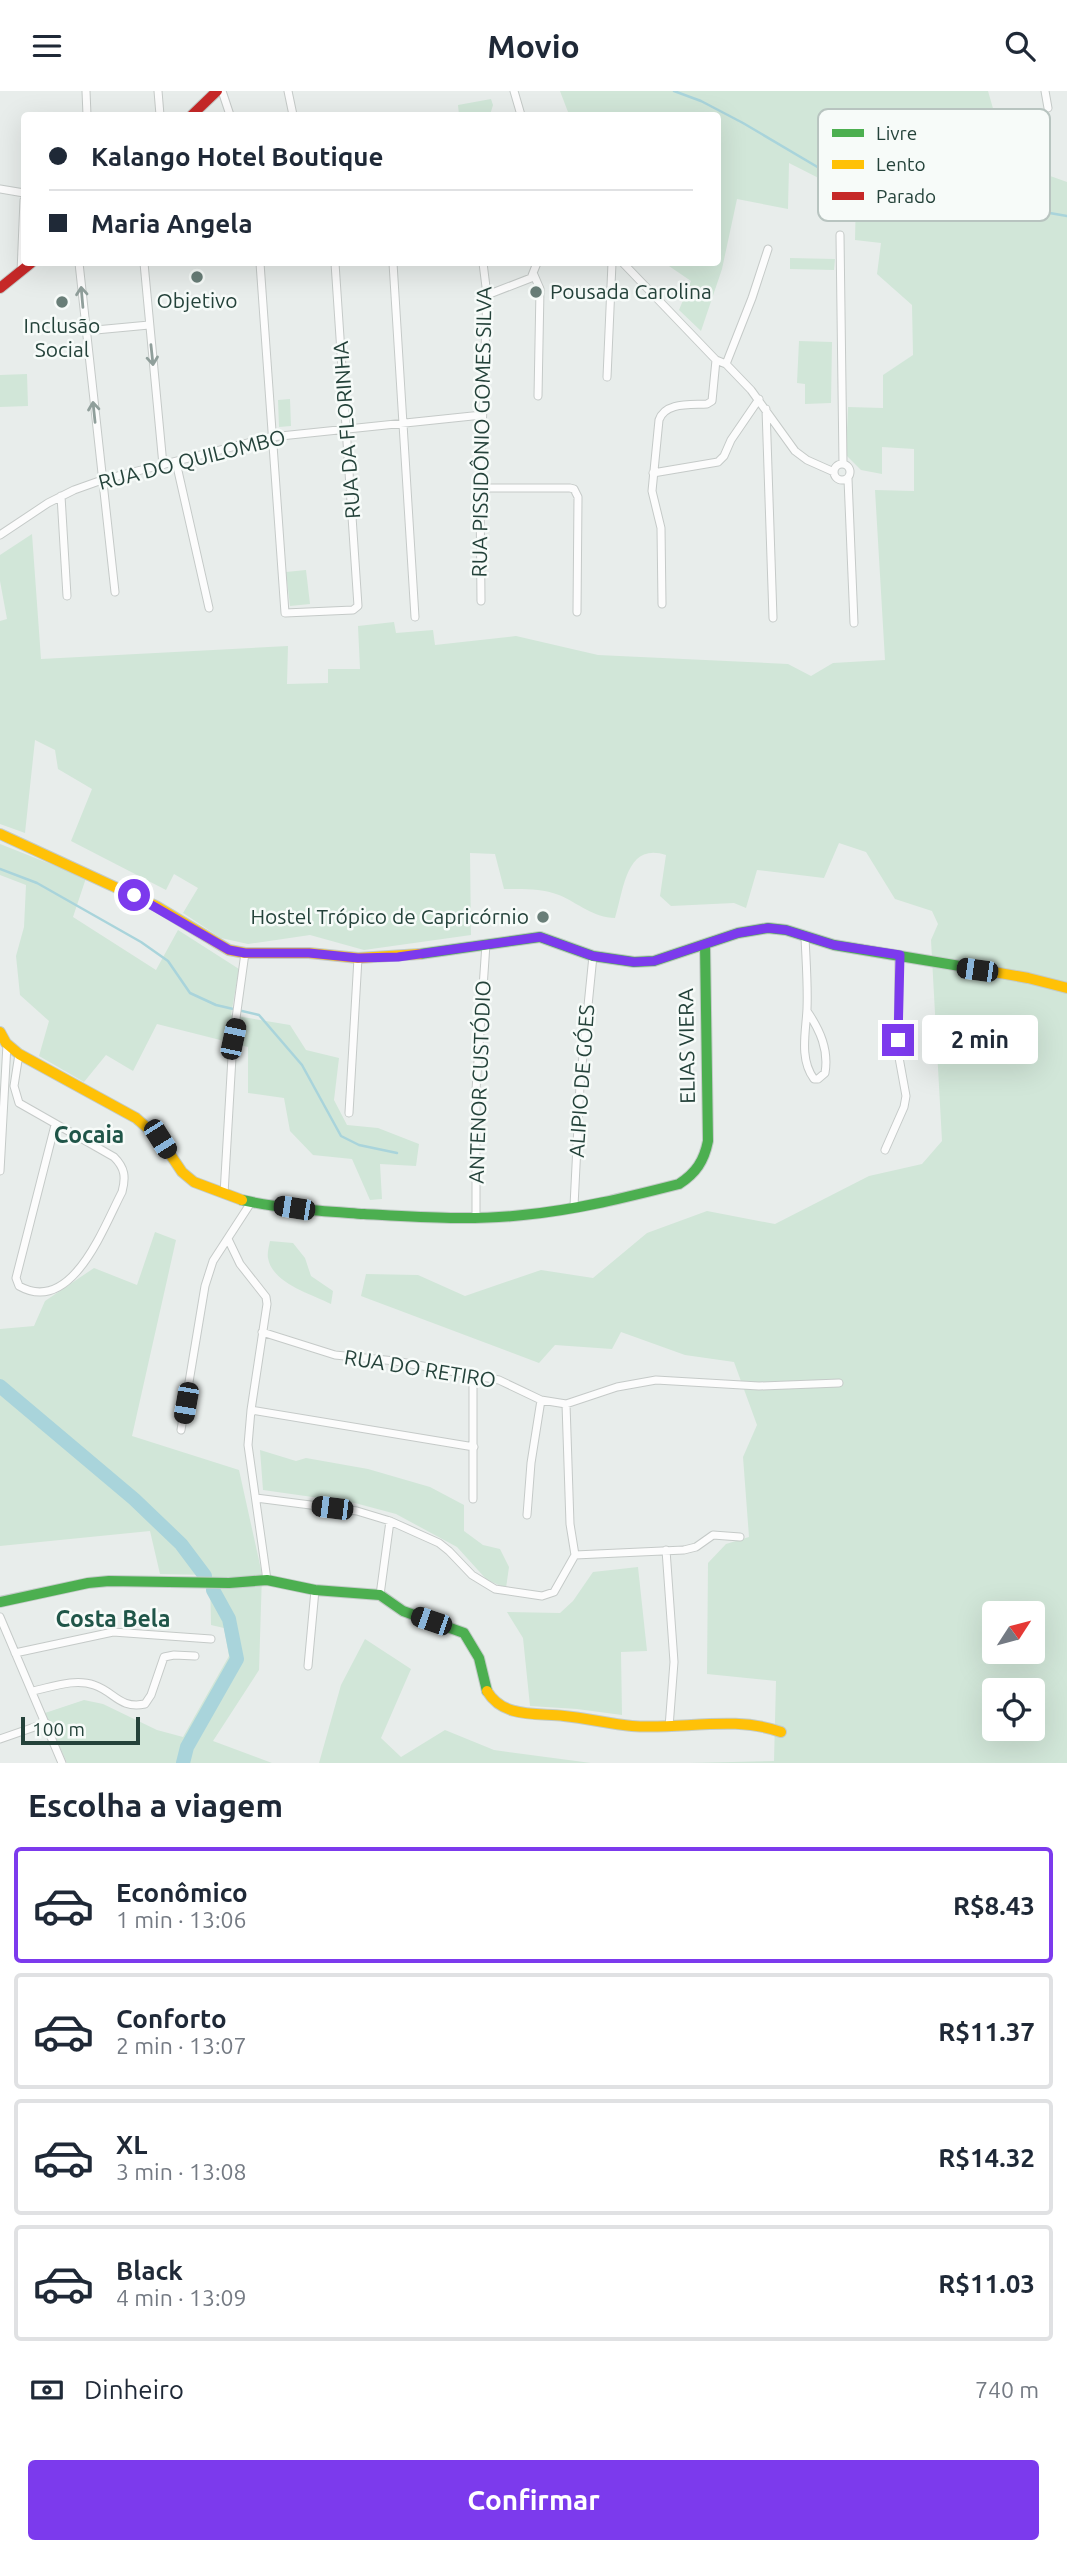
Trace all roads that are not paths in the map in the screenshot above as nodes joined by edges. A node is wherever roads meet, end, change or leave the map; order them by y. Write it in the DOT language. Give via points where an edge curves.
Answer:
graph roads {
  1 [pos="86,91"];
  2 [pos="158,91"];
  3 [pos="220,91"];
  4 [pos="288,91"];
  5 [pos="514,91"];
  6 [pos="1045,91"];
  7 [pos="1048,108"];
  8 [pos="87,112"];
  9 [pos="160,112"];
  10 [pos="196,112"];
  11 [pos="229,112"];
  12 [pos="292,112"];
  13 [pos="520,112"];
  14 [pos="0,189"];
  15 [pos="21,192"];
  16 [pos="840,235"];
  17 [pos="768,249"];
  18 [pos="21,266"];
  19 [pos="28,266"];
  20 [pos="79,266"];
  21 [pos="144,266"];
  22 [pos="260,266"];
  23 [pos="335,266"];
  24 [pos="393,266"];
  25 [pos="483,266"];
  26 [pos="536,266"];
  27 [pos="612,266"];
  28 [pos="626,266"];
  29 [pos="21,272"];
  30 [pos="534,275"];
  31 [pos="0,288"];
  32 [pos="487,295"];
  33 [pos="149,325"];
  34 [pos="85,331"];
  35 [pos="716,359"];
  36 [pos="726,364"];
  37 [pos="607,377"];
  38 [pos="538,396"];
  39 [pos="759,399"];
  40 [pos="766,408"];
  41 [pos="482,415"];
  42 [pos="402,423"];
  43 [pos="347,429"];
  44 [pos="271,437"];
  45 [pos="176,462"];
  46 [pos="844,464"];
  47 [pos="163,465"];
  48 [pos="834,472"];
  49 [pos="653,473"];
  50 [pos="848,479"];
  51 [pos="102,480"];
  52 [pos="480,488"];
  53 [pos="61,496"];
  54 [pos="0,535"];
  55 [pos="115,592"];
  56 [pos="67,596"];
  57 [pos="481,601"];
  58 [pos="662,604"];
  59 [pos="209,608"];
  60 [pos="578,612"];
  61 [pos="415,617"];
  62 [pos="773,618"];
  63 [pos="854,622"];
  64 [pos="0,834"];
  65 [pos="805,937"];
  66 [pos="486,944"];
  67 [pos="705,944"];
  68 [pos="245,953"];
  69 [pos="900,955"];
  70 [pos="593,956"];
  71 [pos="358,958"];
  72 [pos="1067,988"];
  73 [pos="807,1011"];
  74 [pos="0,1032"];
  75 [pos="7,1044"];
  76 [pos="19,1054"];
  77 [pos="349,1113"];
  78 [pos="55,1125"];
  79 [pos="885,1150"];
  80 [pos="0,1171"];
  81 [pos="224,1194"];
  82 [pos="252,1201"];
  83 [pos="574,1206"];
  84 [pos="476,1219"];
  85 [pos="229,1239"];
  86 [pos="262,1332"];
  87 [pos="473,1374"];
  88 [pos="839,1383"];
  89 [pos="541,1400"];
  90 [pos="566,1405"];
  91 [pos="251,1410"];
  92 [pos="181,1430"];
  93 [pos="474,1447"];
  94 [pos="256,1498"];
  95 [pos="473,1499"];
  96 [pos="527,1515"];
  97 [pos="390,1521"];
  98 [pos="740,1537"];
  99 [pos="666,1550"];
  100 [pos="575,1555"];
  101 [pos="267,1580"];
  102 [pos="315,1590"];
  103 [pos="380,1595"];
  104 [pos="0,1602"];
  105 [pos="0,1617"];
  106 [pos="211,1639"];
  107 [pos="16,1653"];
  108 [pos="195,1656"];
  109 [pos="308,1666"];
  110 [pos="33,1691"];
  111 [pos="46,1723"];
  112 [pos="669,1727"];
  113 [pos="780,1732"];
  114 [pos="0,1739"];
  115 [pos="62,1763"];
  1 -- 8 [label="street"];
  2 -- 9 [label="street"];
  3 -- 10 [label="street"];
  3 -- 11 [label="street"];
  4 -- 12 [label="street"];
  5 -- 13 [label="street"];
  6 -- 7 [label="street"];
  14 -- 15 [label="street"];
  16 -- 46 [label="street"];
  17 -- 36 [label="street"];
  18 -- 29 [label="street"];
  19 -- 29 [label="street"];
  34 -- 20 [label="street, one-way"];
  21 -- 33 [label="street"];
  22 -- 44 [label="street"];
  23 -- 43 [label="street, RUA DA FLORINHA"];
  24 -- 42 [label="street"];
  25 -- 32 [label="street, RUA PISSIDÔNIO GOMES SILVA"];
  26 -- 30 [label="street"];
  27 -- 37 [label="street"];
  28 -- 35 [label="street"];
  29 -- 31 [label="street"];
  30 -- 32 [label="street"];
  30 -- 38 [label="street" via="540,289"];
  32 -- 41 [label="street, RUA PISSIDÔNIO GOMES SILVA"];
  33 -- 34 [label="street"];
  33 -- 47 [label="street, one-way"];
  51 -- 34 [label="street, one-way"];
  35 -- 36 [label="street"];
  35 -- 49 [label="street" via="712,401 669,408 661,414"];
  36 -- 39 [label="street"];
  39 -- 40 [label="street"];
  39 -- 49 [label="street" via="718,462"];
  40 -- 48 [label="street" via="795,451"];
  40 -- 62 [label="street"];
  41 -- 42 [label="street, RUA DO QUILOMBO"];
  41 -- 52 [label="street, RUA PISSIDÔNIO GOMES SILVA"];
  42 -- 43 [label="street, RUA DO QUILOMBO"];
  42 -- 61 [label="street"];
  43 -- 44 [label="street, RUA DO QUILOMBO"];
  43 -- 44 [label="street, RUA DA FLORINHA" via="359,597 353,610 285,613"];
  44 -- 45 [label="street, RUA DO QUILOMBO"];
  45 -- 47 [label="street, RUA DO QUILOMBO"];
  45 -- 59 [label="street"];
  46 -- 48 [label="street"];
  46 -- 50 [label="street" via="850,468"];
  47 -- 51 [label="street, RUA DO QUILOMBO"];
  48 -- 50 [label="street" via="839,480"];
  49 -- 58 [label="street" via="652,491 661,528"];
  50 -- 63 [label="street"];
  51 -- 53 [label="street, RUA DO QUILOMBO"];
  51 -- 55 [label="street"];
  52 -- 57 [label="street, RUA PISSIDÔNIO GOMES SILVA"];
  52 -- 60 [label="street" via="570,488 576,492"];
  53 -- 54 [label="street, RUA DO QUILOMBO"];
  53 -- 56 [label="street"];
  64 -- 68 [label="street" via="156,906 229,950"];
  65 -- 67 [label="street" via="786,930 755,928"];
  65 -- 69 [label="street"];
  65 -- 73 [label="street"];
  66 -- 70 [label="street" via="540,937"];
  66 -- 71 [label="street"];
  66 -- 84 [label="street, ANTENOR CUSTÓDIO" via="476,1090"];
  67 -- 70 [label="street" via="654,961"];
  67 -- 83 [label="street" via="706,1155 694,1174 679,1184"];
  68 -- 71 [label="street"];
  68 -- 81 [label="street" via="233,1039"];
  69 -- 72 [label="street"];
  69 -- 79 [label="street" via="898,1052 906,1096"];
  70 -- 83 [label="street, ALIPIO DE GÓES"];
  71 -- 77 [label="street"];
  73 -- 73 [label="street" via="807,1066 818,1079 825,1073 825,1050"];
  74 -- 75 [label="street"];
  75 -- 76 [label="street"];
  75 -- 80 [label="street"];
  76 -- 78 [label="street" via="14,1086 19,1103"];
  76 -- 81 [label="street" via="136,1118 160,1139 192,1181"];
  78 -- 78 [label="street" via="114,1157 125,1181 78,1273 54,1289 28,1291 16,1278"];
  81 -- 82 [label="street"];
  82 -- 84 [label="street" via="325,1211"];
  82 -- 85 [label="street"];
  83 -- 84 [label="street"];
  85 -- 86 [label="street" via="240,1263 266,1297"];
  85 -- 92 [label="street" via="213,1261 205,1286"];
  86 -- 87 [label="street, RUA DO RETIRO" via="335,1355"];
  86 -- 91 [label="street"];
  87 -- 89 [label="street, RUA DO RETIRO" via="499,1380"];
  87 -- 93 [label="street"];
  88 -- 90 [label="street" via="759,1386 656,1380 617,1387"];
  89 -- 90 [label="street, RUA DO RETIRO"];
  89 -- 96 [label="street"];
  90 -- 100 [label="street"];
  91 -- 93 [label="street"];
  91 -- 94 [label="street" via="248,1445"];
  93 -- 95 [label="street"];
  94 -- 97 [label="street" via="357,1511"];
  94 -- 101 [label="street"];
  97 -- 100 [label="street" via="439,1543 483,1584 508,1593 549,1595"];
  97 -- 103 [label="street"];
  98 -- 99 [label="street" via="713,1535 691,1549"];
  99 -- 100 [label="street"];
  99 -- 112 [label="street" via="674,1662"];
  101 -- 102 [label="street"];
  101 -- 104 [label="street" via="109,1581"];
  102 -- 103 [label="street"];
  102 -- 109 [label="street"];
  103 -- 112 [label="street" via="403,1611 464,1633 479,1658 487,1692 505,1709"];
  105 -- 107 [label="street"];
  106 -- 107 [label="street" via="113,1632"];
  107 -- 110 [label="street"];
  108 -- 110 [label="street" via="164,1657 145,1704 126,1705 95,1685 79,1682"];
  110 -- 111 [label="street"];
  111 -- 114 [label="street"];
  111 -- 115 [label="street"];
  112 -- 113 [label="street" via="738,1725"];
}
